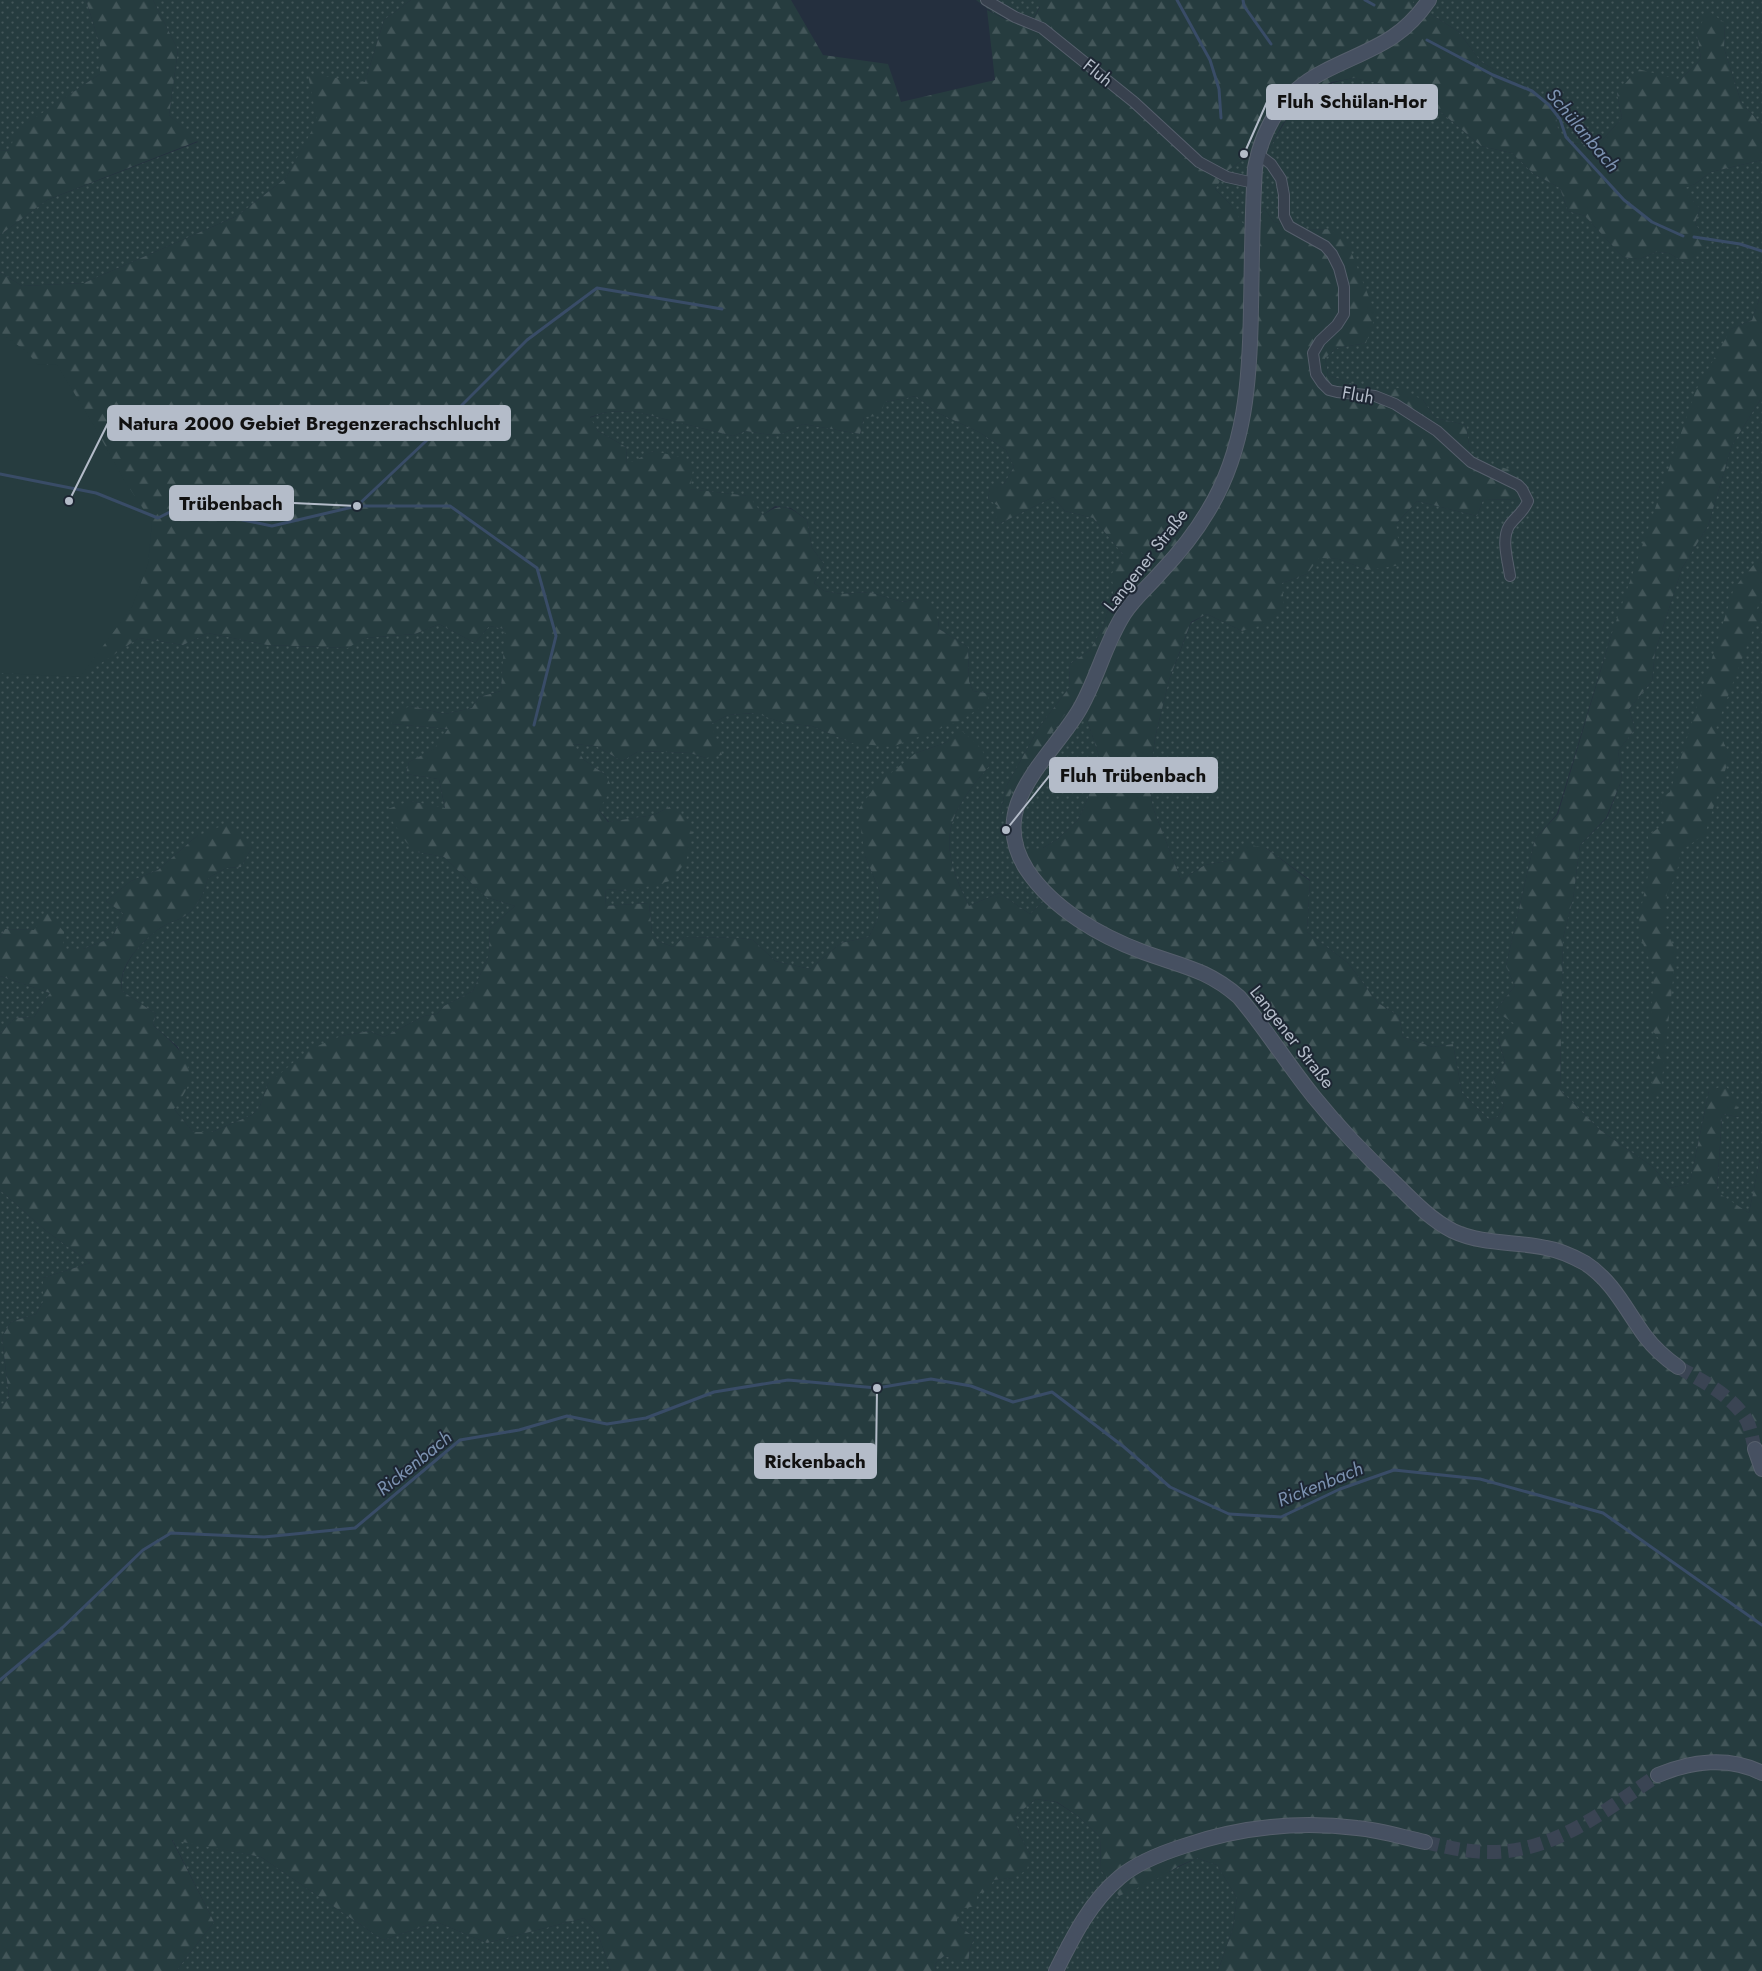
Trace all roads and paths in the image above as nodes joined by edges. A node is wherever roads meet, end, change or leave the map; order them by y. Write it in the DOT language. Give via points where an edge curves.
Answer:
graph roads {
  1 [pos="986,0"];
  2 [pos="1430,0"];
  3 [pos="1258,154"];
  4 [pos="1254,184"];
  5 [pos="1510,576"];
  6 [pos="1678,1367"];
  7 [pos="1755,1448"];
  8 [pos="1762,1469"];
  9 [pos="1762,1773"];
  10 [pos="1658,1775"];
  11 [pos="1425,1842"];
  12 [pos="1056,1971"];
  1 -- 4 [label="street, Fluh" via="1042,28 1134,102 1199,162 1227,177"];
  2 -- 3 [label="main road, Langener Straße" via="1394,37 1324,71 1292,93 1270,122"];
  3 -- 4 [label="main road, Langener Straße"];
  3 -- 5 [label="street, Fluh" via="1281,179 1284,216 1289,226 1324,246 1339,268 1344,287 1344,314 1320,340 1313,353 1316,374 1329,390 1375,396 1395,404 1437,431 1471,462 1522,489 1528,501 1526,508 1506,534"];
  4 -- 6 [label="main road, Langener Straße" via="1248,380 1240,434 1231,460 1209,510 1193,534 1125,613 1087,698 1020,794 1013,830 1018,853 1042,889 1070,914 1124,944 1193,968 1225,985 1239,997 1341,1128 1427,1213 1463,1235 1547,1248 1585,1264 1619,1295 1646,1337"];
  7 -- 8 [label="main road"];
  9 -- 10 [label="main road" via="1721,1762 1691,1764"];
  11 -- 12 [label="main road" via="1358,1828 1296,1826 1252,1828 1210,1837 1162,1853 1120,1876 1103,1894 1089,1911"];
}
